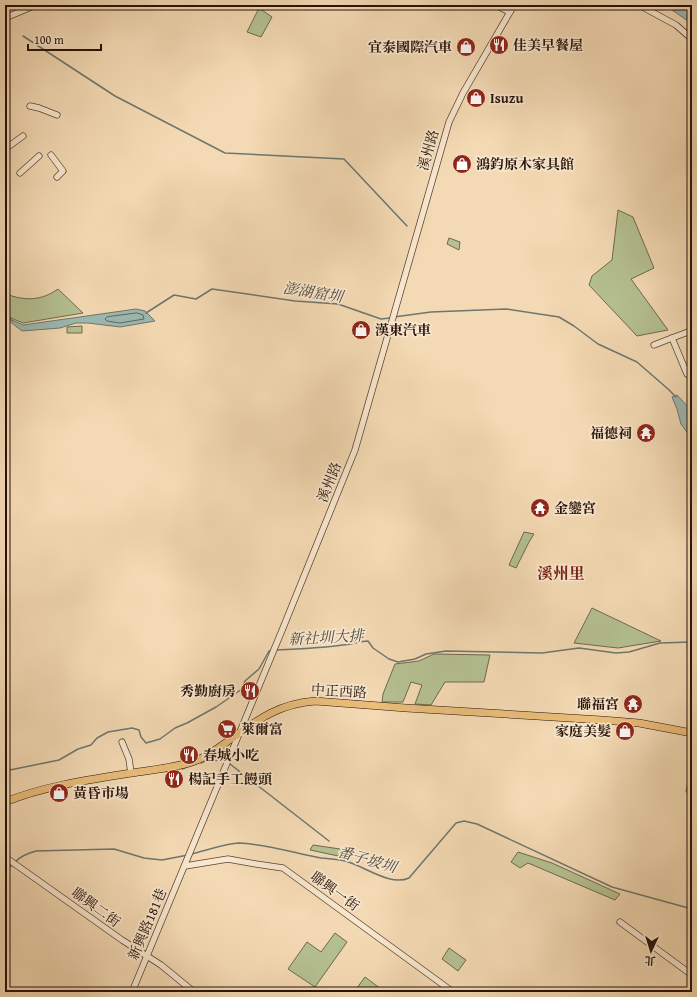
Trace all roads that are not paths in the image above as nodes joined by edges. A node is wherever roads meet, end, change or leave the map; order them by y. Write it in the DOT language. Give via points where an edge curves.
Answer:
graph roads {
  1 [pos="36,5"];
  2 [pos="495,5"];
  3 [pos="514,5"];
  4 [pos="639,5"];
  5 [pos="510,12"];
  6 [pos="5,18"];
  7 [pos="692,40"];
  8 [pos="30,106"];
  9 [pos="58,115"];
  10 [pos="23,136"];
  11 [pos="5,149"];
  12 [pos="50,155"];
  13 [pos="39,156"];
  14 [pos="20,173"];
  15 [pos="57,177"];
  16 [pos="688,332"];
  17 [pos="672,338"];
  18 [pos="654,345"];
  19 [pos="687,374"];
  20 [pos="240,732"];
  21 [pos="692,733"];
  22 [pos="122,742"];
  23 [pos="131,773"];
  24 [pos="5,802"];
  25 [pos="7,858"];
  26 [pos="184,866"];
  27 [pos="620,922"];
  28 [pos="146,956"];
  29 [pos="692,974"];
  30 [pos="132,992"];
  31 [pos="194,992"];
  32 [pos="453,992"];
  1 -- 6 [label="street"];
  2 -- 5 [label="street"];
  3 -- 5 [label="street, 溪州路"];
  4 -- 7 [label="street" via="676,25"];
  5 -- 20 [label="street, 溪州路" via="449,122 355,450"];
  8 -- 9 [label="street"];
  10 -- 11 [label="street"];
  12 -- 15 [label="street" via="63,171"];
  13 -- 14 [label="street"];
  16 -- 17 [label="street"];
  17 -- 18 [label="street"];
  17 -- 19 [label="street"];
  20 -- 21 [label="main road, 中正西路" via="272,711 292,704 315,701 639,723"];
  20 -- 23 [label="main road, 中正西路" via="200,759"];
  20 -- 26 [label="street, 新興路181巷"];
  22 -- 23 [label="street"];
  23 -- 24 [label="main road, 中正西路" via="51,788"];
  25 -- 28 [label="street, 聯興二街"];
  26 -- 28 [label="street, 新興路181巷"];
  26 -- 32 [label="street, 聯興一街" via="228,859 283,868"];
  27 -- 29 [label="street"];
  28 -- 30 [label="street, 新興路181巷"];
  28 -- 31 [label="street, 聯興二街"];
}
